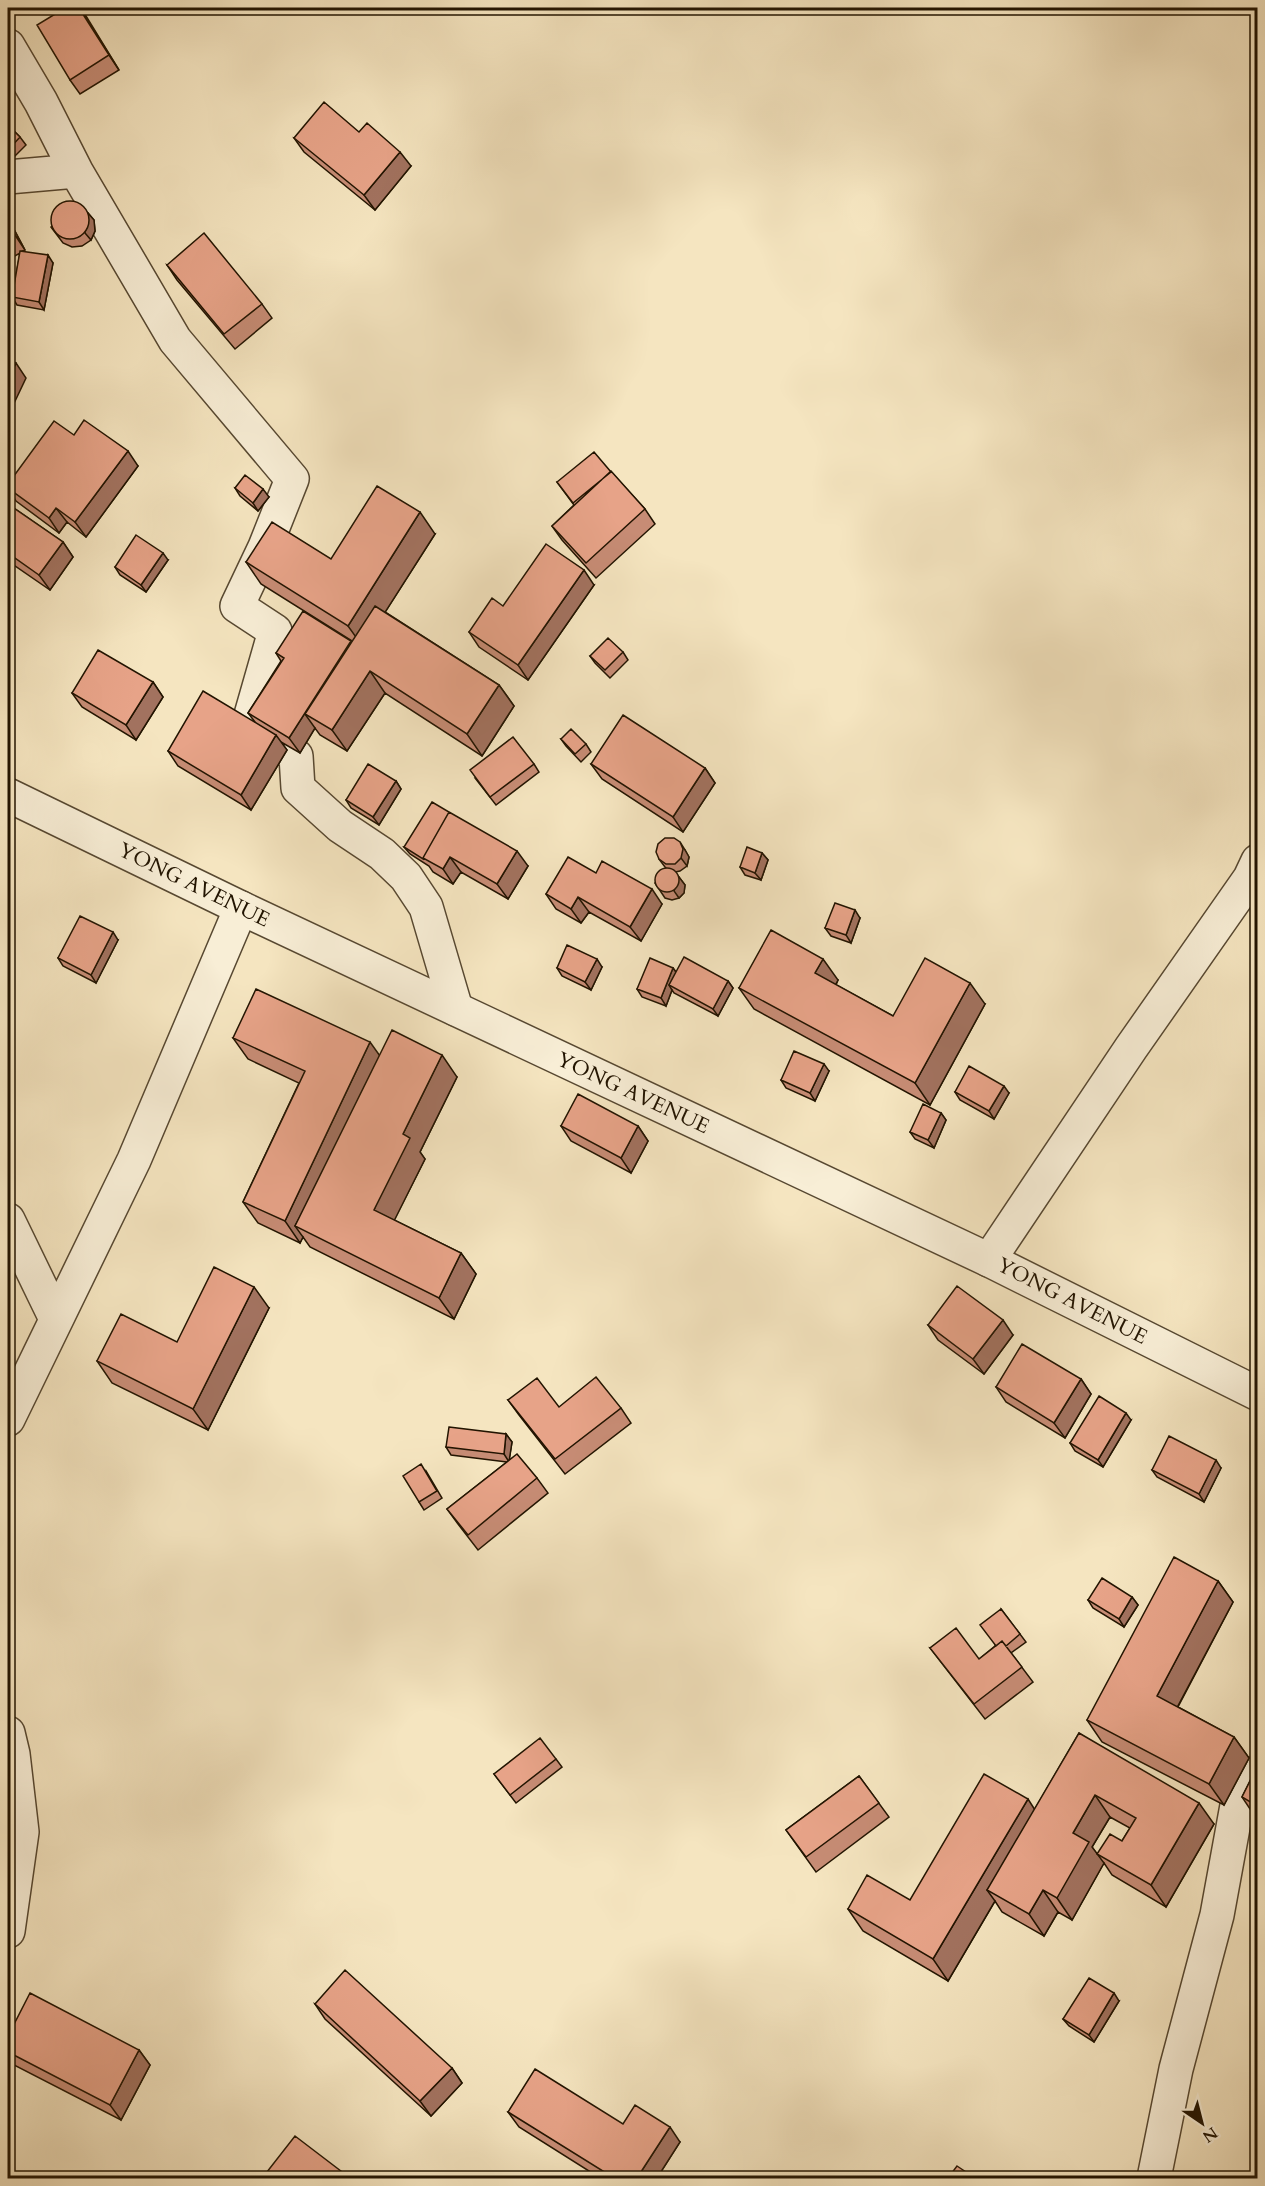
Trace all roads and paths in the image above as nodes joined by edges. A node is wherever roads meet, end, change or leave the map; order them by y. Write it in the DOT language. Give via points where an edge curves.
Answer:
graph roads {
  1 [pos="8,46"];
  2 [pos="76,171"];
  3 [pos="8,177"];
  4 [pos="8,795"];
  5 [pos="1257,861"];
  6 [pos="241,908"];
  7 [pos="456,1010"];
  8 [pos="8,1220"];
  9 [pos="990,1260"];
  10 [pos="56,1319"];
  11 [pos="1257,1394"];
  12 [pos="8,1419"];
  13 [pos="8,1733"];
  14 [pos="1257,1772"];
  15 [pos="8,1931"];
  16 [pos="1154,2178"];
  1 -- 2 [label="street"];
  2 -- 3 [label="street"];
  2 -- 7 [label="street" via="175,340 291,479 237,606 275,631 249,722 296,756 298,788 406,877 426,907"];
  4 -- 6 [label="street, YONG AVENUE"];
  5 -- 9 [label="street" via="1251,878 1131,1048"];
  6 -- 7 [label="street, YONG AVENUE"];
  6 -- 10 [label="street" via="134,1160"];
  7 -- 9 [label="street, YONG AVENUE"];
  8 -- 10 [label="street"];
  9 -- 11 [label="street, YONG AVENUE"];
  10 -- 12 [label="street"];
  13 -- 15 [label="street" via="22,1832"];
  14 -- 16 [label="street" via="1238,1800 1217,1915 1176,2069"];
}
